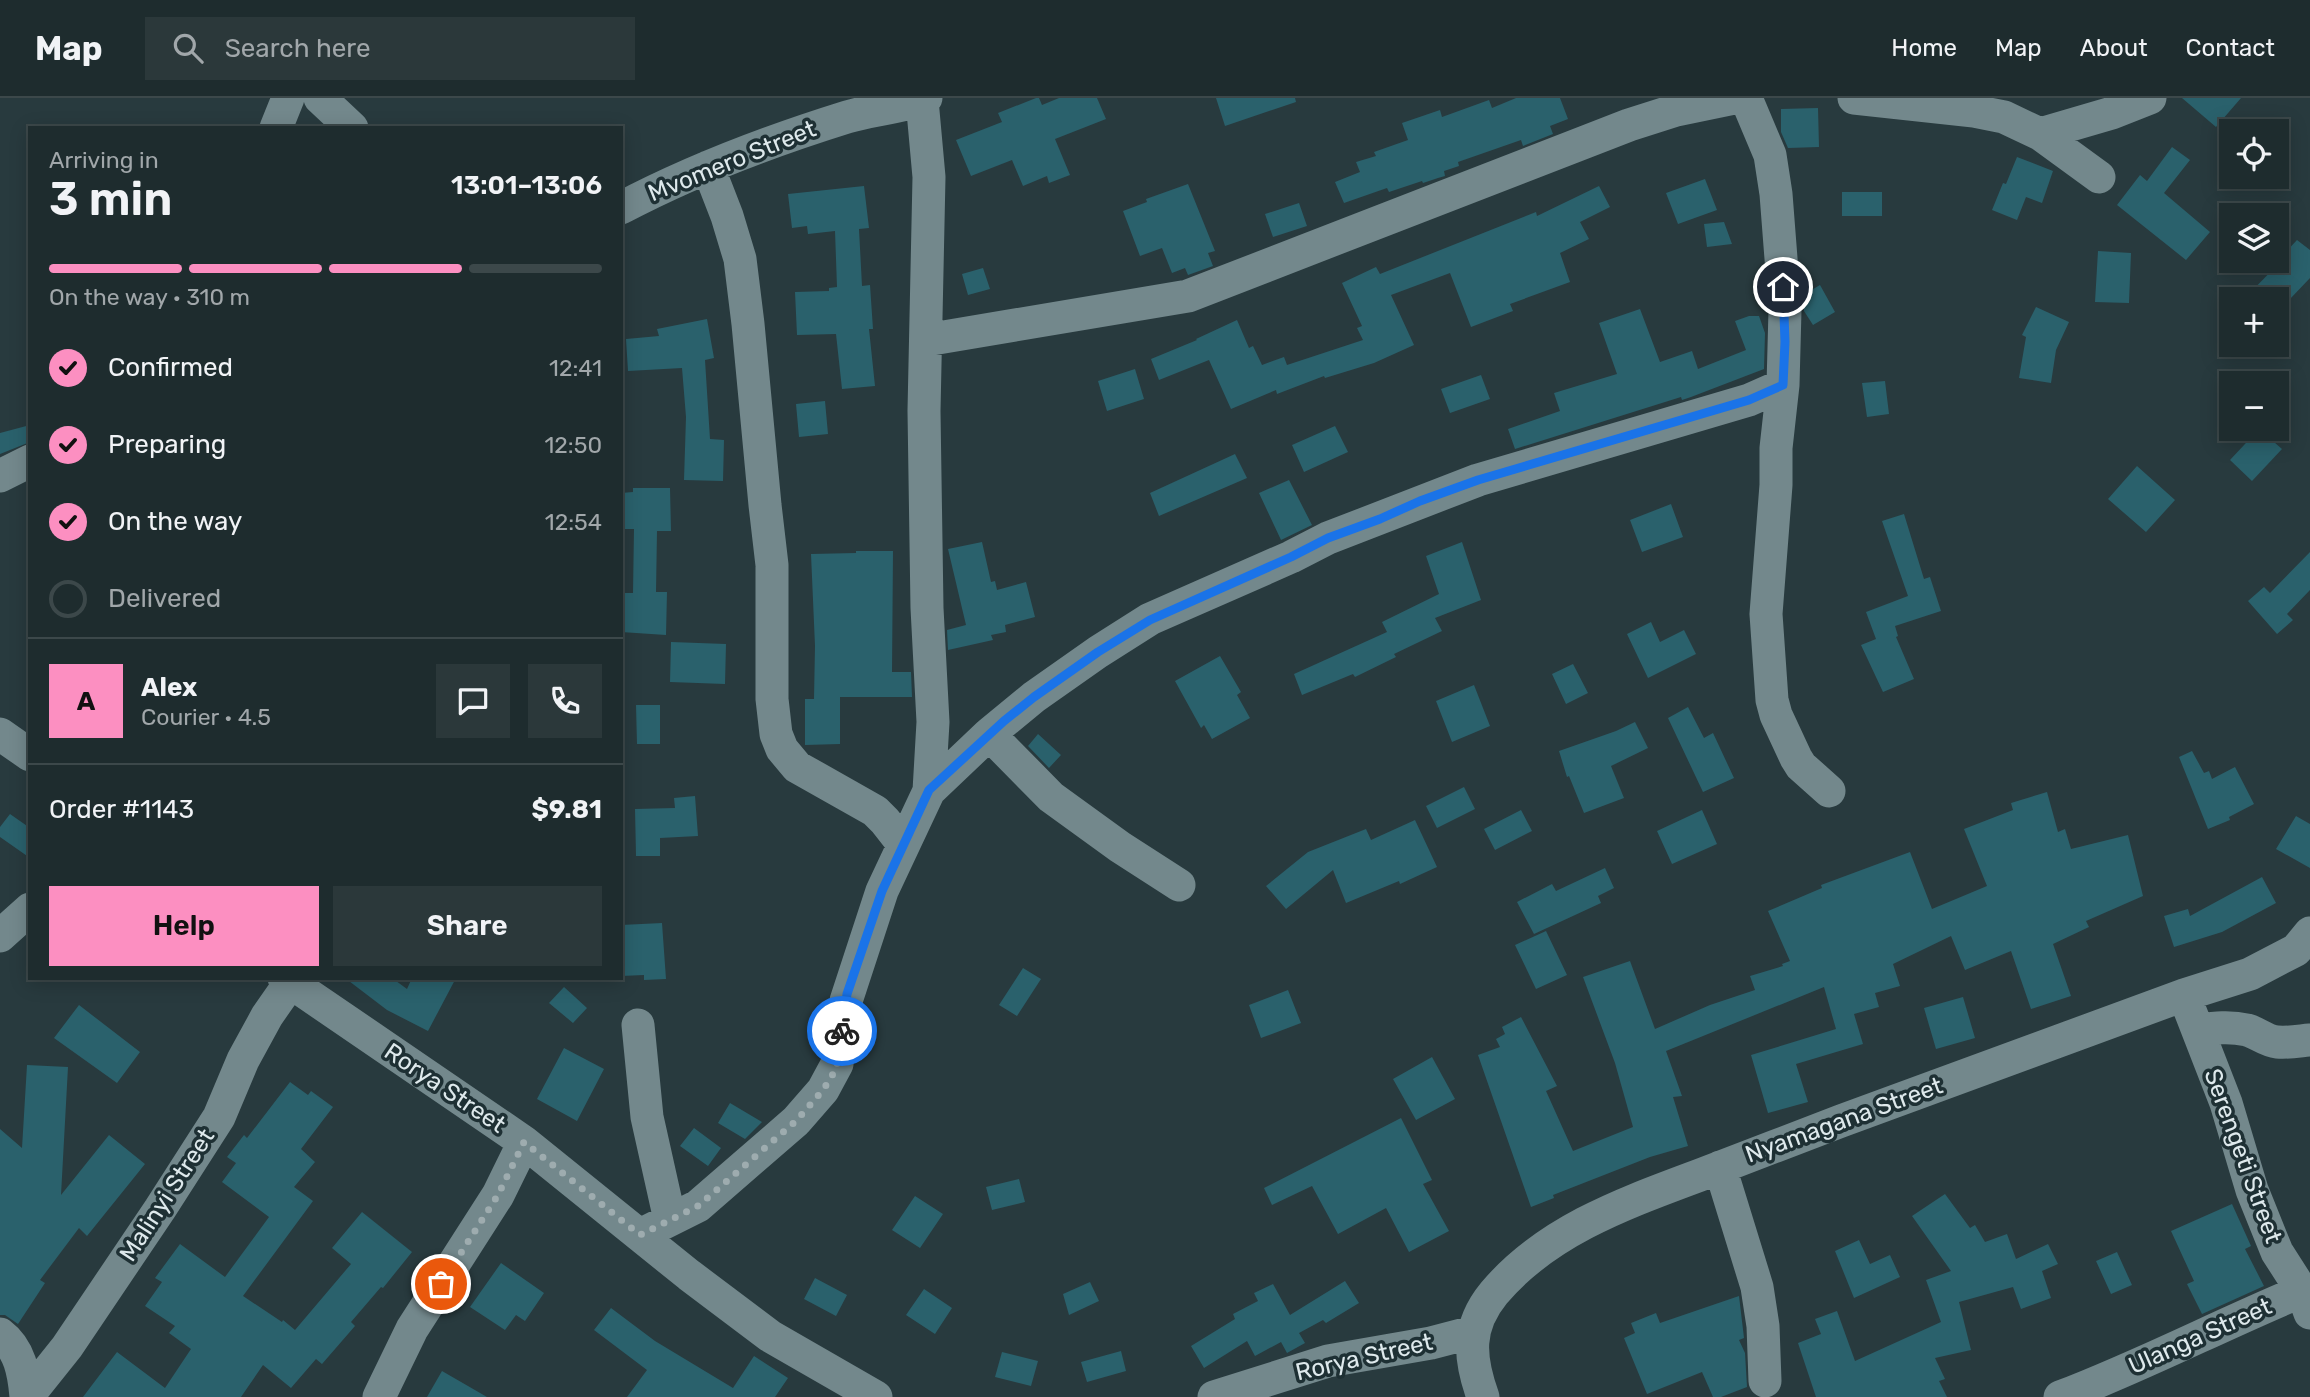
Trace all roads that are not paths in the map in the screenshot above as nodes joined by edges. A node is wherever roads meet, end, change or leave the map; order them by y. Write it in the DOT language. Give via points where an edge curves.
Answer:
graph roads {
  1 [pos="288,98"];
  2 [pos="320,98"];
  3 [pos="1734,98"];
  4 [pos="1746,98"];
  5 [pos="1854,98"];
  6 [pos="2150,98"];
  7 [pos="924,99"];
  8 [pos="277,126"];
  9 [pos="350,126"];
  10 [pos="2040,134"];
  11 [pos="708,167"];
  12 [pos="2099,177"];
  13 [pos="623,207"];
  14 [pos="926,340"];
  15 [pos="1783,385"];
  16 [pos="28,462"];
  17 [pos="0,476"];
  18 [pos="0,734"];
  19 [pos="989,734"];
  20 [pos="28,754"];
  21 [pos="929,790"];
  22 [pos="1829,790"];
  23 [pos="903,844"];
  24 [pos="1179,885"];
  25 [pos="28,911"];
  26 [pos="2310,933"];
  27 [pos="0,936"];
  28 [pos="287,981"];
  29 [pos="2184,995"];
  30 [pos="638,1025"];
  31 [pos="2198,1030"];
  32 [pos="2310,1040"];
  33 [pos="524,1142"];
  34 [pos="1720,1167"];
  35 [pos="670,1220"];
  36 [pos="640,1235"];
  37 [pos="2306,1302"];
  38 [pos="1473,1332"];
  39 [pos="0,1334"];
  40 [pos="1765,1381"];
  41 [pos="26,1397"];
  42 [pos="379,1397"];
  43 [pos="876,1397"];
  44 [pos="1214,1397"];
  45 [pos="1483,1397"];
  46 [pos="2060,1397"];
  1 -- 8 [label="street"];
  2 -- 9 [label="street"];
  3 -- 14 [label="street" via="1629,125 1188,296"];
  4 -- 15 [label="street" via="1770,155 1776,194 1785,310"];
  5 -- 10 [label="street" via="1994,115"];
  6 -- 10 [label="street"];
  7 -- 11 [label="street, Mvomero Street" via="850,116"];
  7 -- 14 [label="street" via="929,177"];
  10 -- 12 [label="street"];
  11 -- 13 [label="street, Mvomero Street"];
  11 -- 23 [label="street" via="740,259 748,324 772,565 776,734 797,767 874,811"];
  14 -- 21 [label="street" via="924,479 933,722"];
  15 -- 19 [label="street" via="1749,400 1478,480 1328,538 1150,620 1055,682"];
  15 -- 22 [label="street" via="1766,614 1772,700 1801,766"];
  16 -- 17 [label="street"];
  18 -- 20 [label="street"];
  19 -- 21 [label="street"];
  19 -- 24 [label="street" via="1051,797"];
  21 -- 23 [label="street"];
  23 -- 35 [label="street" via="847,994 837,1064 823,1090 796,1121 698,1206"];
  25 -- 27 [label="street"];
  26 -- 29 [label="street, Nyamagana Street" via="2296,950 2250,974"];
  28 -- 33 [label="street, Rorya Street"];
  28 -- 41 [label="street, Malinyi Street" via="243,1060 219,1117 67,1348"];
  29 -- 31 [label="street, Serengeti Street"];
  29 -- 34 [label="street, Nyamagana Street"];
  30 -- 35 [label="street" via="647,1117"];
  31 -- 32 [label="street" via="2234,1028 2277,1042"];
  31 -- 37 [label="street, Serengeti Street" via="2252,1190 2277,1252"];
  33 -- 36 [label="street, Rorya Street"];
  33 -- 42 [label="street" via="498,1195 412,1329"];
  34 -- 38 [label="street, Nyamagana Street" via="1629,1201 1536,1252 1493,1294"];
  34 -- 40 [label="street" via="1757,1287"];
  35 -- 36 [label="street"];
  36 -- 43 [label="street, Rorya Street" via="770,1336"];
  37 -- 46 [label="street, Ulanga Street" via="2183,1342"];
  38 -- 44 [label="street, Rorya Street" via="1328,1361"];
  38 -- 45 [label="street" via="1472,1352"];
  39 -- 41 [label="street" via="16,1352"];
}
